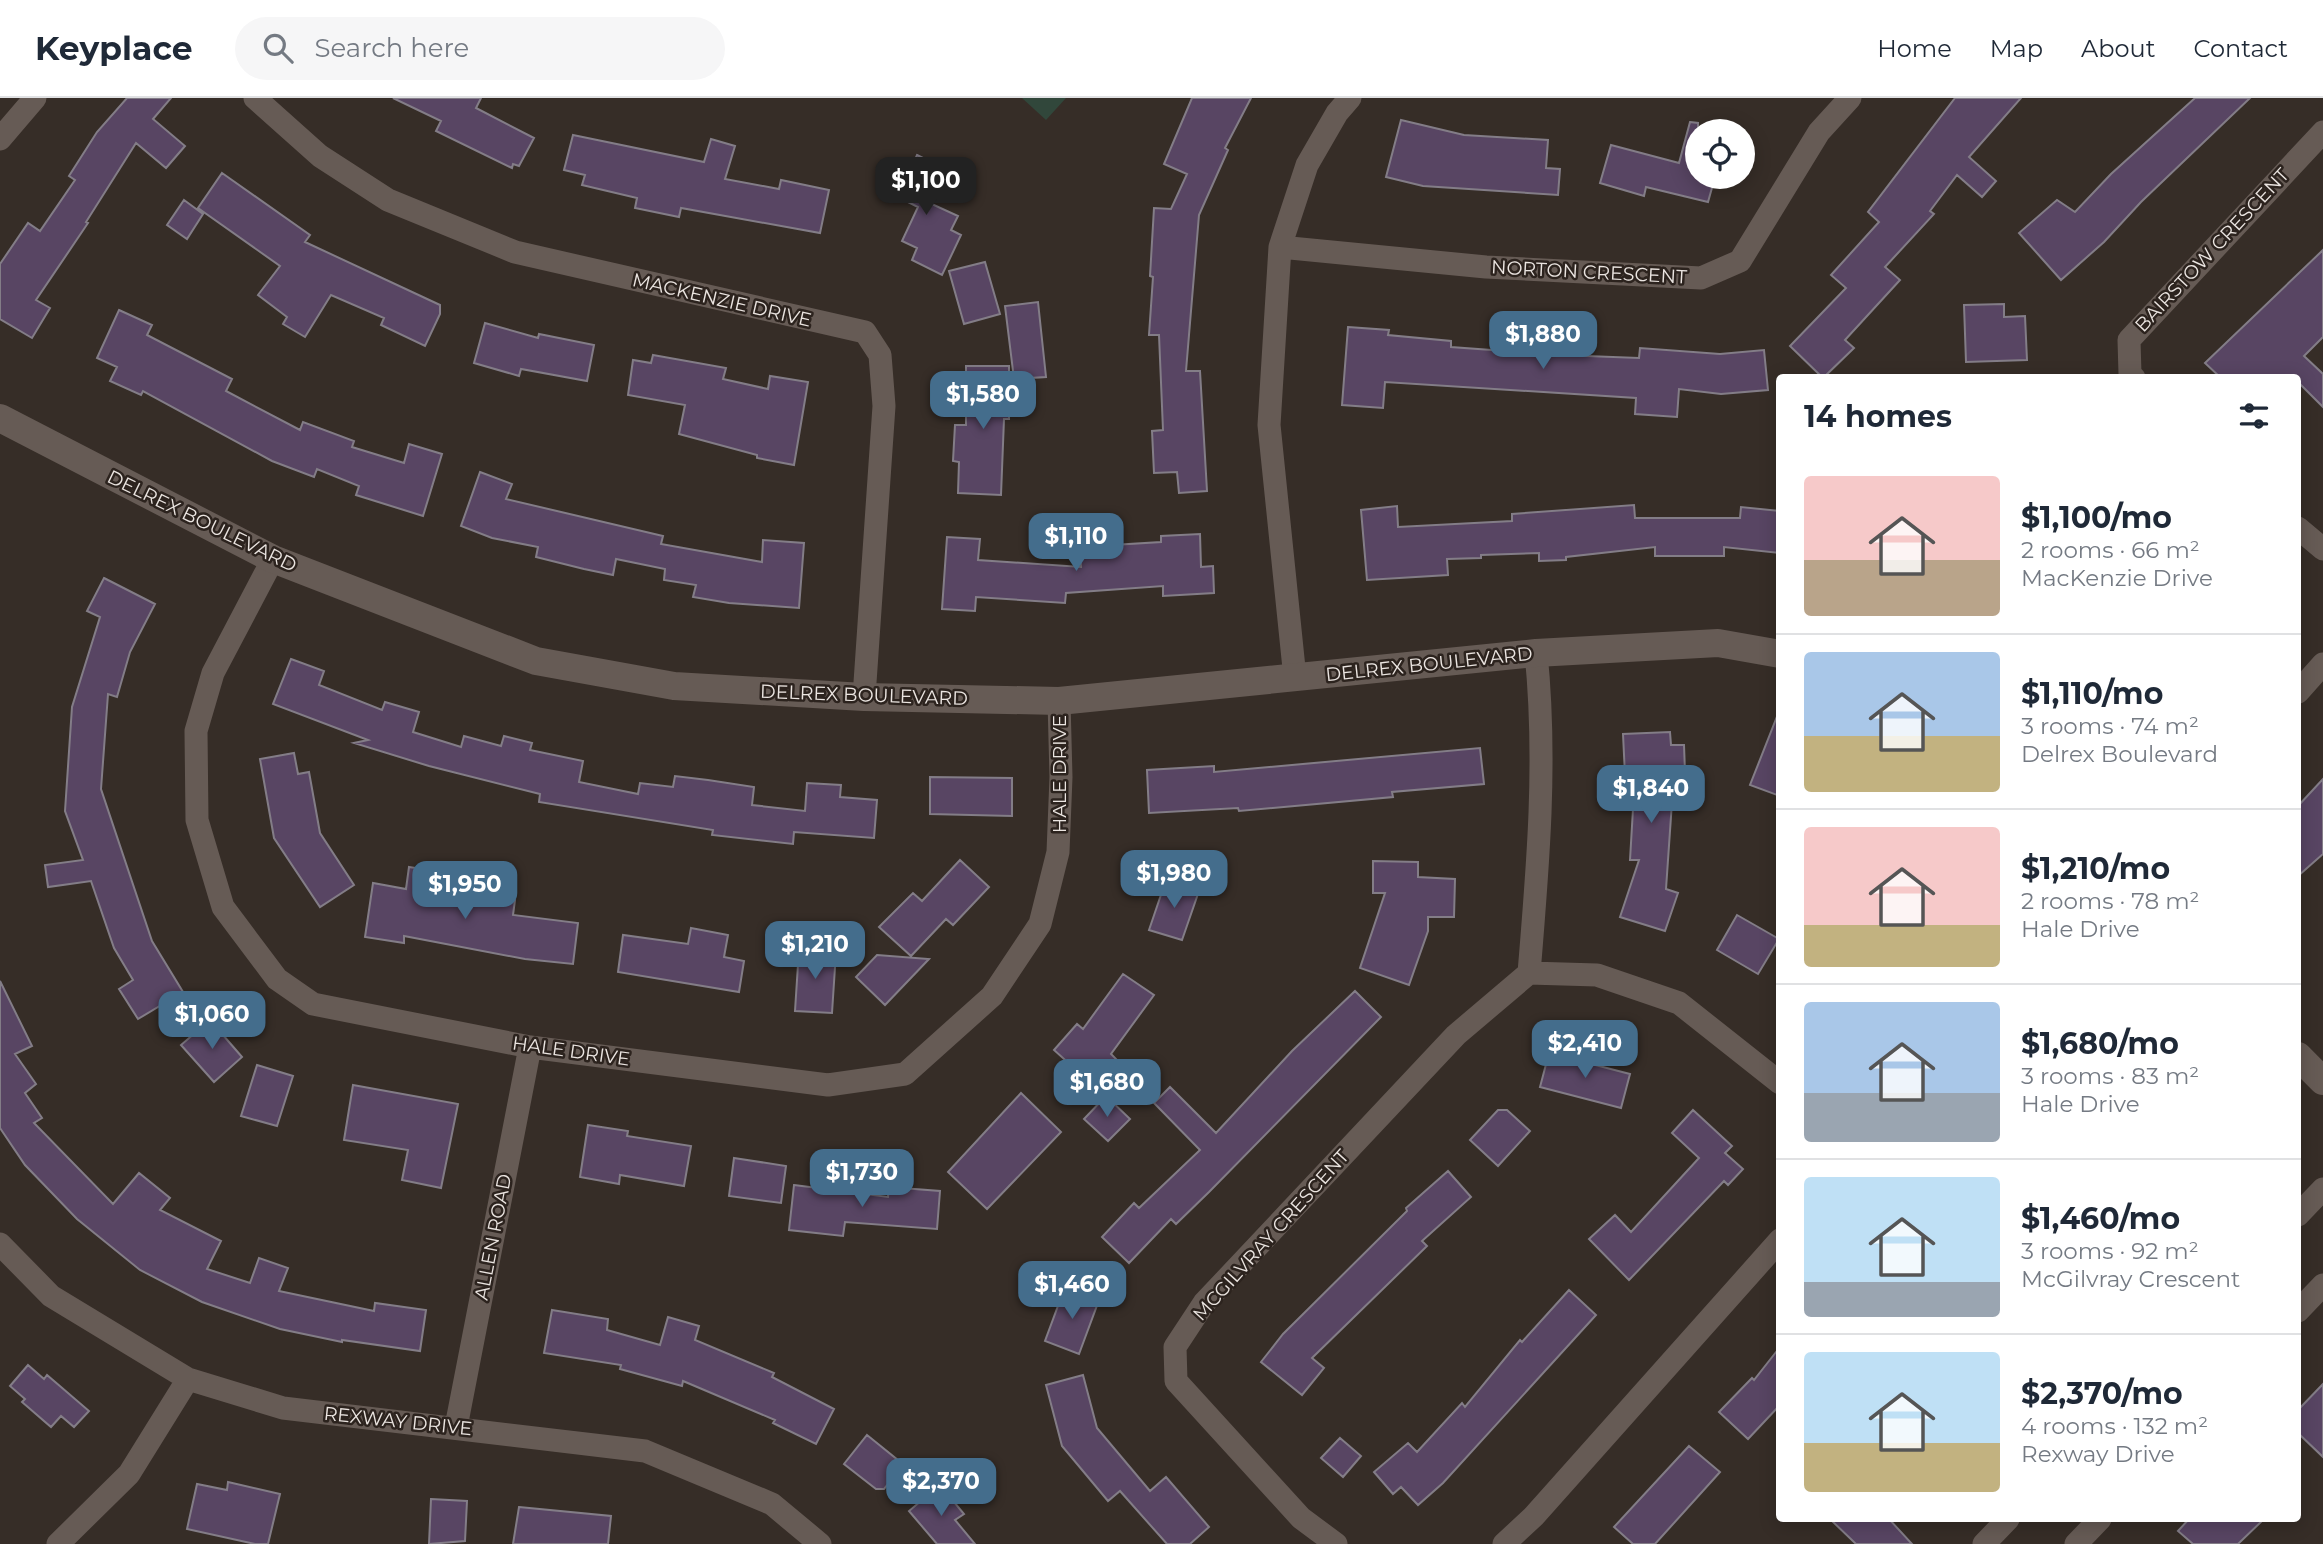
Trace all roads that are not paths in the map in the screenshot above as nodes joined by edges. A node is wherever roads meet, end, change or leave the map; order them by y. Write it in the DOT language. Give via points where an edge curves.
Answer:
graph roads {
  1 [pos="35,98"];
  2 [pos="255,98"];
  3 [pos="1350,98"];
  4 [pos="1850,98"];
  5 [pos="2323,132"];
  6 [pos="0,139"];
  7 [pos="1280,247"];
  8 [pos="2130,374"];
  9 [pos="0,418"];
  10 [pos="2301,531"];
  11 [pos="2323,549"];
  12 [pos="273,559"];
  13 [pos="1536,653"];
  14 [pos="1776,653"];
  15 [pos="2323,664"];
  16 [pos="1295,678"];
  17 [pos="2301,689"];
  18 [pos="864,697"];
  19 [pos="1059,701"];
  20 [pos="1529,973"];
  21 [pos="530,1047"];
  22 [pos="2301,1059"];
  23 [pos="1776,1080"];
  24 [pos="2323,1081"];
  25 [pos="2323,1189"];
  26 [pos="2301,1212"];
  27 [pos="0,1244"];
  28 [pos="1776,1244"];
  29 [pos="2323,1285"];
  30 [pos="2301,1308"];
  31 [pos="188,1379"];
  32 [pos="456,1427"];
  33 [pos="2005,1522"];
  34 [pos="2097,1522"];
  35 [pos="58,1544"];
  36 [pos="820,1544"];
  37 [pos="1336,1544"];
  38 [pos="1504,1544"];
  39 [pos="1984,1544"];
  40 [pos="2076,1544"];
  1 -- 6 [label="street"];
  2 -- 18 [label="street, MACKENZIE DRIVE" via="320,156 388,200 515,252 865,332 880,355 884,406"];
  3 -- 7 [label="street" via="1307,165"];
  4 -- 7 [label="street, NORTON CRESCENT" via="1819,132 1741,261 1701,278 1486,267"];
  5 -- 8 [label="street, BAIRSTOW CRESCENT" via="2129,340"];
  7 -- 16 [label="street" via="1269,425"];
  9 -- 12 [label="street, DELREX BOULEVARD"];
  10 -- 11 [label="street"];
  12 -- 18 [label="street, DELREX BOULEVARD" via="537,661 674,686"];
  12 -- 21 [label="street, HALE DRIVE" via="213,673 196,731 197,820 223,907 277,979 313,1003"];
  13 -- 14 [label="street, DELREX BOULEVARD" via="1718,643"];
  13 -- 16 [label="street, DELREX BOULEVARD"];
  13 -- 20 [label="street" via="1541,834"];
  15 -- 17 [label="street"];
  16 -- 19 [label="street, DELREX BOULEVARD"];
  18 -- 19 [label="street, DELREX BOULEVARD"];
  19 -- 21 [label="street, HALE DRIVE" via="1058,852 1041,924 992,996 905,1074 828,1085"];
  20 -- 23 [label="street" via="1597,975 1679,1003"];
  20 -- 37 [label="street, MCGILVRAY CRESCENT" via="1437,1055 1204,1303 1175,1347 1176,1381 1301,1518"];
  21 -- 32 [label="street, ALLEN ROAD"];
  22 -- 24 [label="street"];
  25 -- 26 [label="street"];
  27 -- 31 [label="street, REXWAY DRIVE" via="51,1296"];
  28 -- 38 [label="street"];
  29 -- 30 [label="street"];
  31 -- 32 [label="street, REXWAY DRIVE" via="283,1408"];
  31 -- 35 [label="street" via="129,1474"];
  32 -- 36 [label="street, REXWAY DRIVE" via="645,1451 772,1504"];
  33 -- 39 [label="street"];
  34 -- 40 [label="street"];
}
